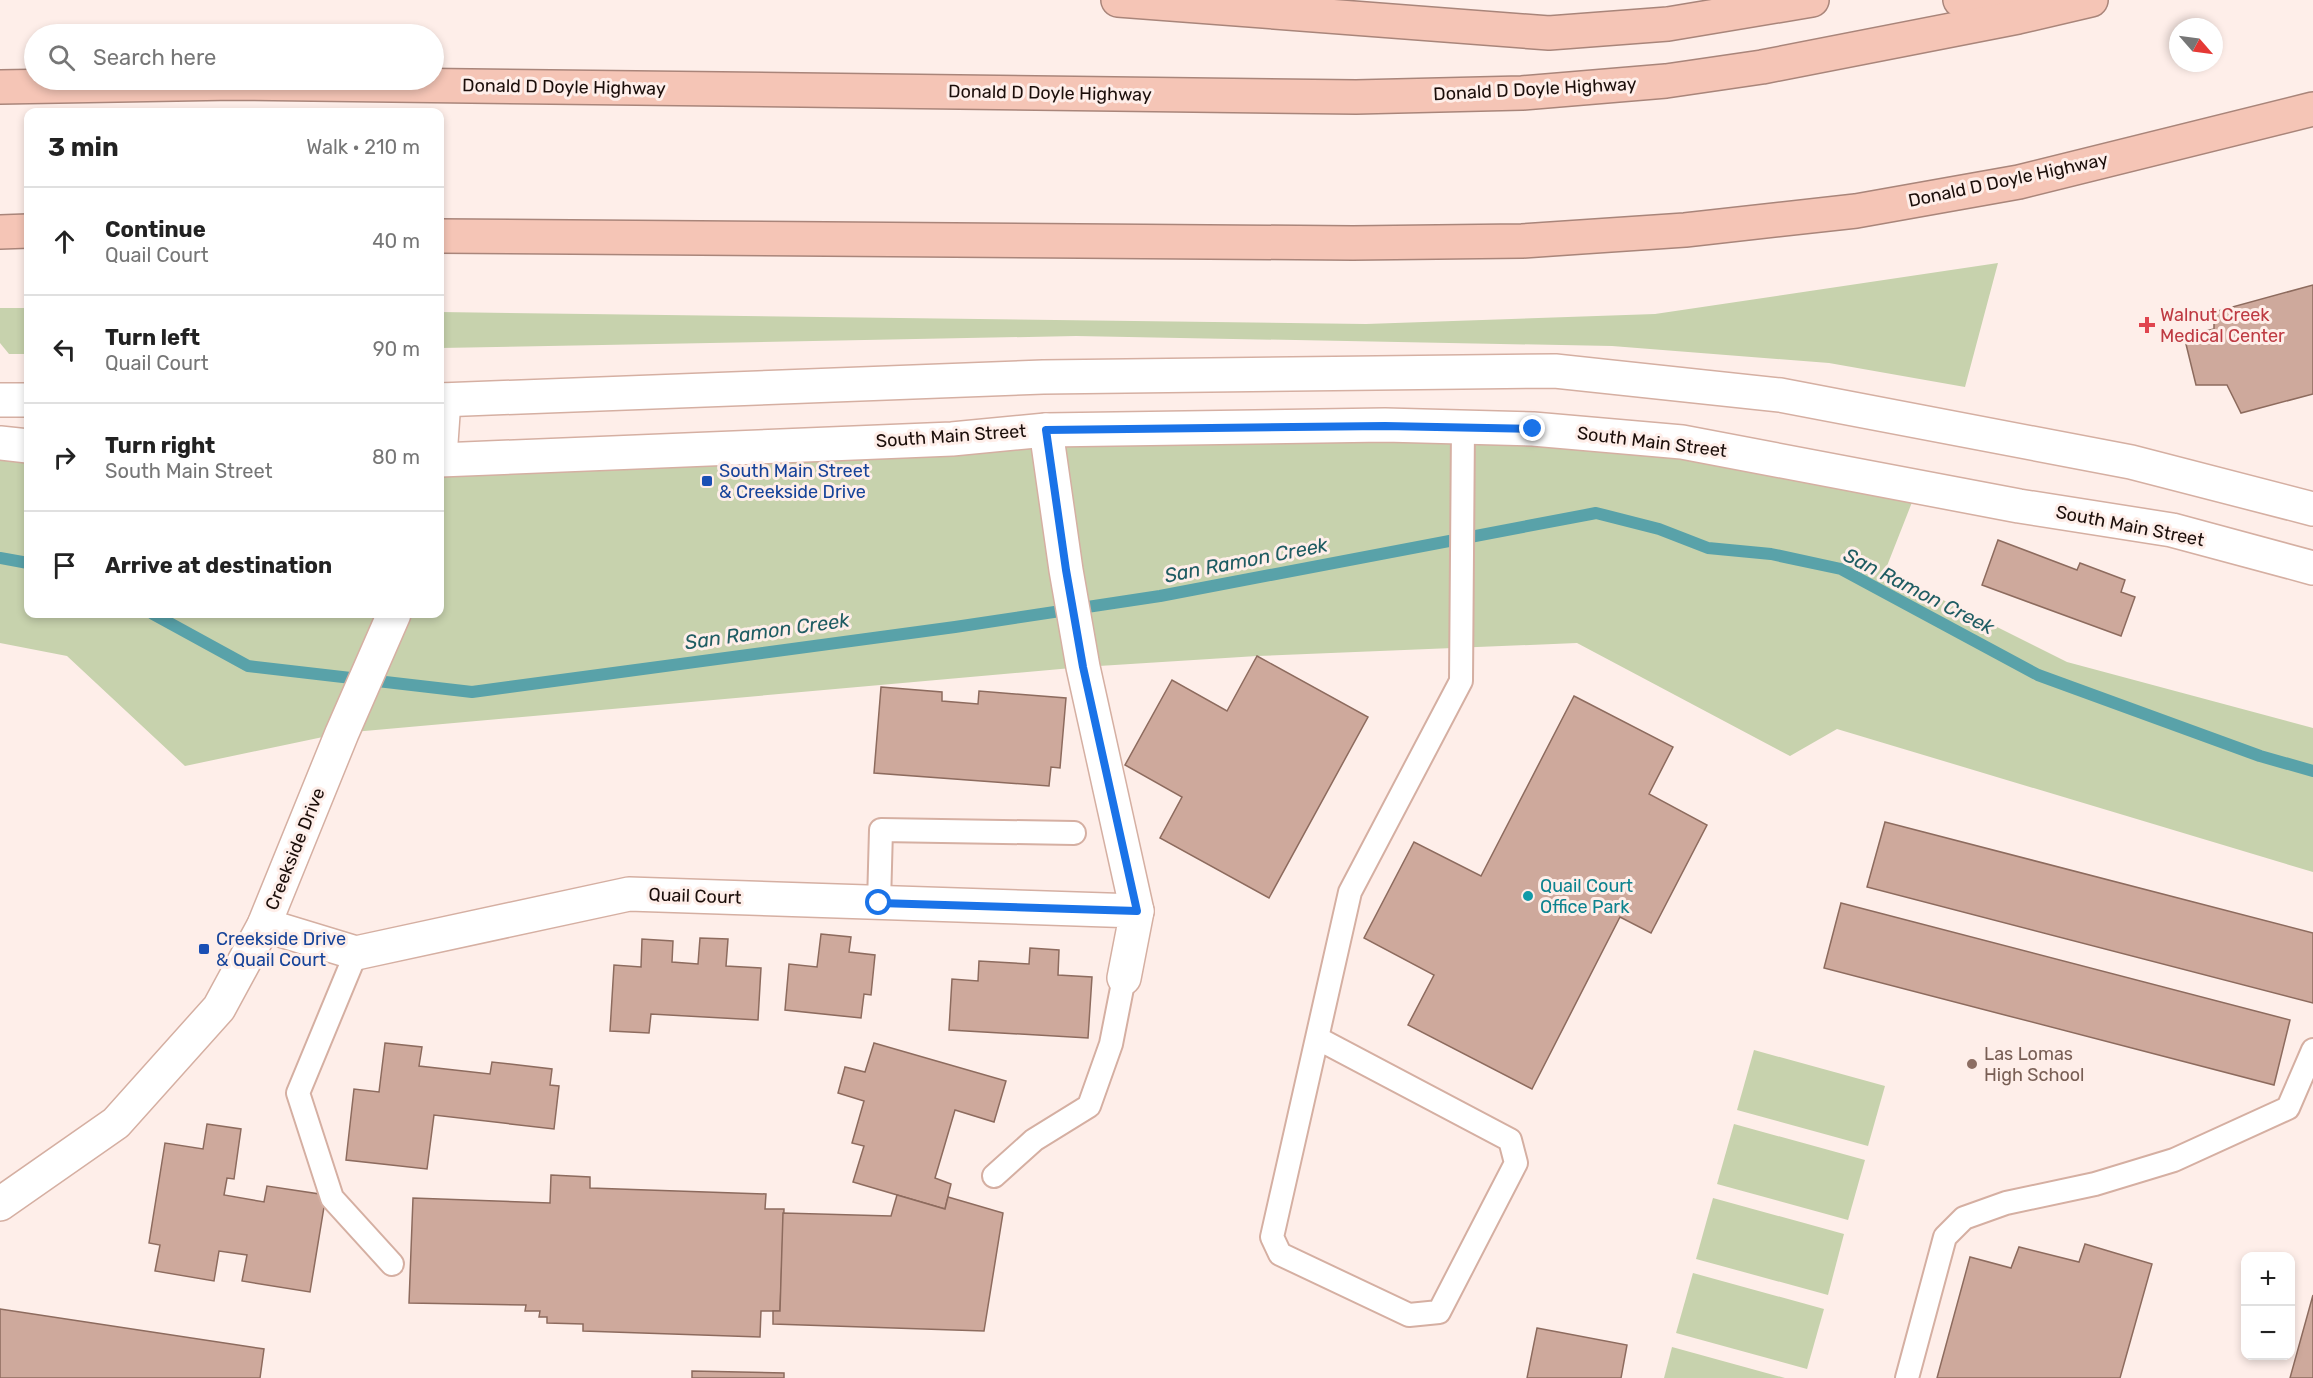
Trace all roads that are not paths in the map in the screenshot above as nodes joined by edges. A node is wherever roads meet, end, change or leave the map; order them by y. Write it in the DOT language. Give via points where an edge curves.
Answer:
graph roads {
  1 [pos="1118,0"];
  2 [pos="1812,0"];
  3 [pos="1960,0"];
  4 [pos="2091,0"];
  5 [pos="2018,17"];
  6 [pos="444,86"];
  7 [pos="0,87"];
  8 [pos="24,87"];
  9 [pos="2313,109"];
  10 [pos="24,231"];
  11 [pos="0,232"];
  12 [pos="444,236"];
  13 [pos="0,400"];
  14 [pos="24,400"];
  15 [pos="444,400"];
  16 [pos="1463,427"];
  17 [pos="1046,430"];
  18 [pos="0,443"];
  19 [pos="24,446"];
  20 [pos="444,458"];
  21 [pos="2313,509"];
  22 [pos="2313,568"];
  23 [pos="392,618"];
  24 [pos="1074,833"];
  25 [pos="879,903"];
  26 [pos="1137,911"];
  27 [pos="264,925"];
  28 [pos="356,952"];
  29 [pos="1124,978"];
  30 [pos="1317,1038"];
  31 [pos="2313,1050"];
  32 [pos="993,1176"];
  33 [pos="0,1204"];
  34 [pos="392,1264"];
  35 [pos="1907,1378"];
  1 -- 2 [label="highway" via="1549,33 1668,24"];
  3 -- 5 [label="highway"];
  4 -- 5 [label="highway, Donald D Doyle Highway"];
  5 -- 6 [label="highway, Donald D Doyle Highway" via="1762,67 1666,81 1522,93 1356,97"];
  7 -- 8 [label="highway, Donald D Doyle Highway"];
  9 -- 12 [label="highway, Donald D Doyle Highway" via="2019,182 1856,211 1673,231 1522,242"];
  10 -- 11 [label="highway"];
  13 -- 14 [label="main road"];
  15 -- 21 [label="main road" via="1043,377 1555,371 1780,394 2131,462"];
  16 -- 17 [label="main road, South Main Street"];
  16 -- 22 [label="main road, South Main Street" via="1682,442 2019,506 2172,530"];
  16 -- 30 [label="lane" via="1461,681 1350,892"];
  17 -- 20 [label="main road, South Main Street" via="941,439"];
  17 -- 26 [label="main road" via="1083,667"];
  18 -- 19 [label="main road"];
  23 -- 27 [label="main road, Creekside Drive"];
  24 -- 25 [label="lane" via="881,830"];
  25 -- 26 [label="main road, Quail Court"];
  25 -- 28 [label="main road, Quail Court" via="629,894"];
  26 -- 29 [label="main road"];
  27 -- 28 [label="main road, Quail Court"];
  27 -- 33 [label="main road, Creekside Drive" via="219,1008 116,1123"];
  28 -- 34 [label="lane" via="298,1093 333,1198"];
  29 -- 32 [label="lane" via="1111,1044 1089,1106 1034,1140"];
  30 -- 30 [label="lane" via="1272,1238 1280,1254 1409,1315 1439,1312 1516,1163 1510,1140"];
  31 -- 35 [label="lane" via="2288,1108 2174,1160 2095,1184 2006,1203 1964,1218 1945,1237"];
}
